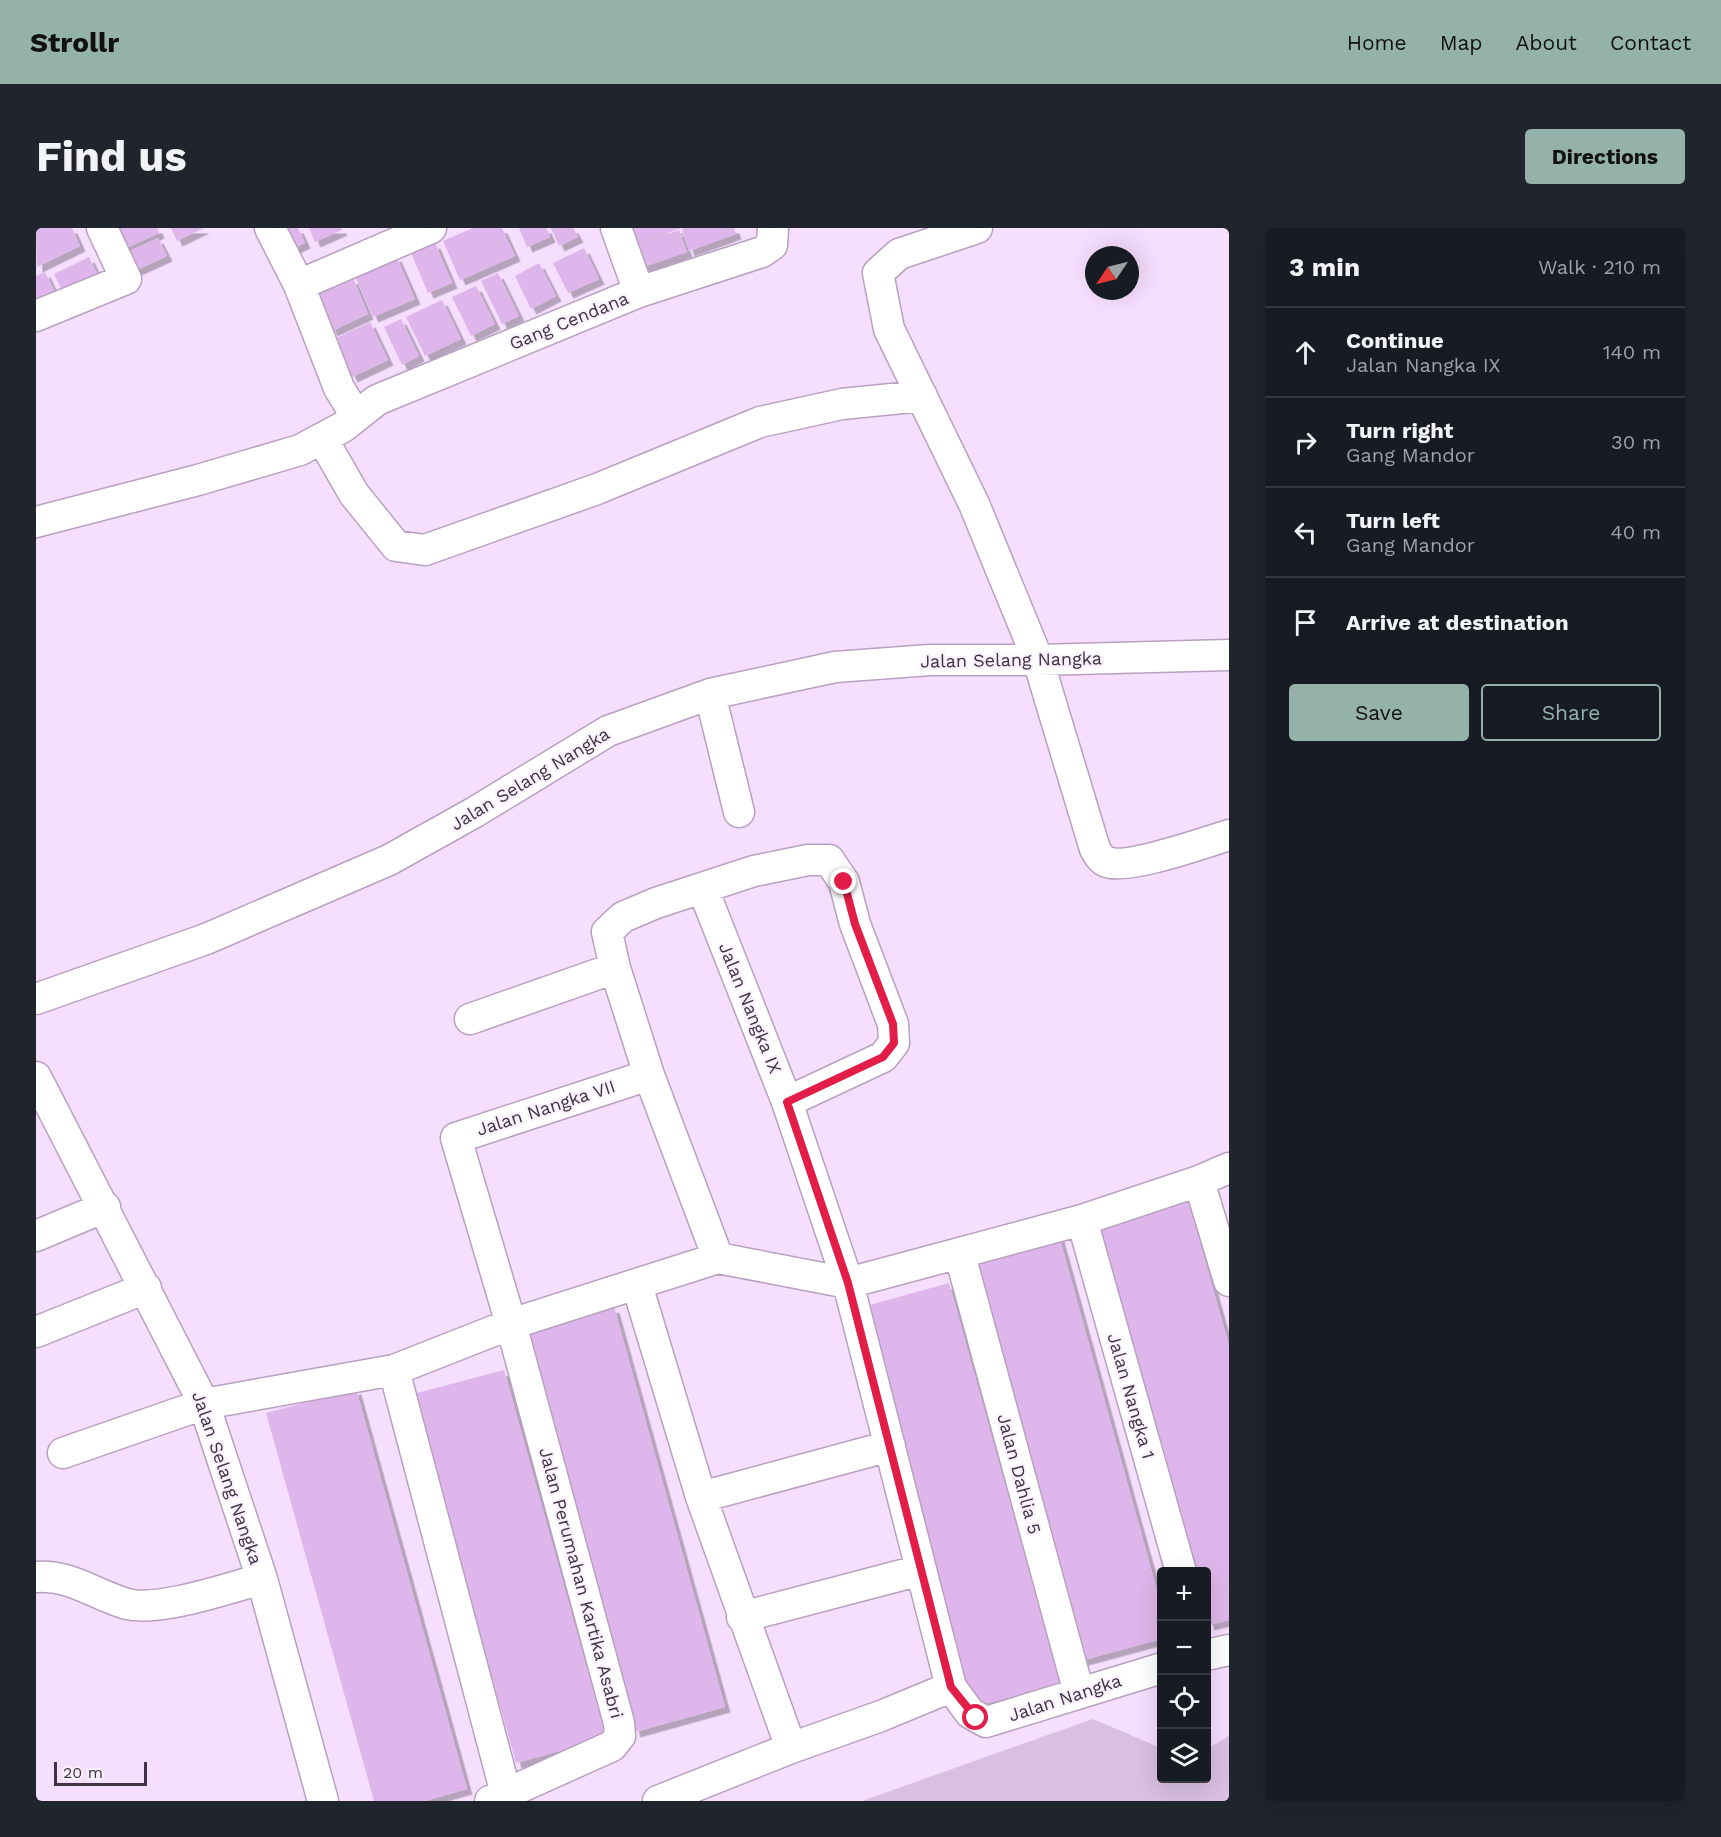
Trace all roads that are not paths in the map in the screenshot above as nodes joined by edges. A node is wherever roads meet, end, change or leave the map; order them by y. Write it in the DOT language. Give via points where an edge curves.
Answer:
graph roads {
  1 [pos="102,228"];
  2 [pos="270,228"];
  3 [pos="431,228"];
  4 [pos="616,228"];
  5 [pos="772,228"];
  6 [pos="976,228"];
  7 [pos="299,285"];
  8 [pos="639,292"];
  9 [pos="36,316"];
  10 [pos="922,396"];
  11 [pos="356,416"];
  12 [pos="323,440"];
  13 [pos="36,522"];
  14 [pos="1229,655"];
  15 [pos="1038,660"];
  16 [pos="710,694"];
  17 [pos="739,812"];
  18 [pos="1229,835"];
  19 [pos="703,889"];
  20 [pos="615,968"];
  21 [pos="36,999"];
  22 [pos="470,1019"];
  23 [pos="649,1075"];
  24 [pos="36,1077"];
  25 [pos="787,1102"];
  26 [pos="1229,1168"];
  27 [pos="1199,1181"];
  28 [pos="105,1207"];
  29 [pos="1082,1220"];
  30 [pos="36,1236"];
  31 [pos="960,1255"];
  32 [pos="718,1258"];
  33 [pos="1229,1281"];
  34 [pos="848,1283"];
  35 [pos="637,1284"];
  36 [pos="146,1288"];
  37 [pos="511,1324"];
  38 [pos="36,1332"];
  39 [pos="394,1370"];
  40 [pos="204,1404"];
  41 [pos="890,1446"];
  42 [pos="63,1452"];
  43 [pos="700,1497"];
  44 [pos="1180,1567"];
  45 [pos="921,1570"];
  46 [pos="36,1577"];
  47 [pos="262,1579"];
  48 [pos="742,1617"];
  49 [pos="1229,1650"];
  50 [pos="1211,1653"];
  51 [pos="1157,1669"];
  52 [pos="951,1687"];
  53 [pos="1079,1693"];
  54 [pos="970,1713"];
  55 [pos="791,1748"];
  56 [pos="498,1798"];
  57 [pos="323,1801"];
  58 [pos="658,1801"];
  1 -- 9 [label="street" via="126,279"];
  2 -- 7 [label="street"];
  3 -- 7 [label="street"];
  4 -- 8 [label="street"];
  5 -- 8 [label="street, Gang Cendana" via="772,245 762,252"];
  6 -- 10 [label="street" via="899,254 878,273 890,329"];
  7 -- 11 [label="street" via="339,388"];
  8 -- 11 [label="street, Gang Cendana" via="377,400"];
  10 -- 12 [label="street" via="842,404 760,422 597,489 425,550 396,546 354,494"];
  10 -- 15 [label="street" via="974,504"];
  11 -- 12 [label="street, Gang Cendana"];
  12 -- 13 [label="street, Gang Cendana" via="243,467"];
  14 -- 15 [label="street, Jalan Selang Nangka"];
  15 -- 16 [label="street, Jalan Selang Nangka" via="930,660 835,667"];
  15 -- 18 [label="street" via="1101,858 1110,863 1152,858"];
  16 -- 17 [label="street"];
  16 -- 21 [label="street, Jalan Selang Nangka" via="608,731 389,860 206,939"];
  19 -- 20 [label="street" via="623,917 607,932"];
  19 -- 25 [label="street, Jalan Nangka IX"];
  19 -- 25 [label="street" via="754,871 808,860 828,860 844,882 855,924 893,1024 894,1043 883,1057"];
  20 -- 22 [label="street"];
  20 -- 23 [label="street"];
  23 -- 32 [label="street"];
  23 -- 37 [label="street, Jalan Nangka VII" via="456,1138"];
  24 -- 28 [label="street, Jalan Selang Nangka"];
  25 -- 34 [label="street, Jalan Nangka IX"];
  26 -- 27 [label="street"];
  27 -- 29 [label="street"];
  27 -- 33 [label="street"];
  28 -- 30 [label="street"];
  28 -- 36 [label="street, Jalan Selang Nangka"];
  29 -- 31 [label="street"];
  29 -- 44 [label="street, Jalan Nangka 1"];
  31 -- 34 [label="street"];
  31 -- 53 [label="street, Jalan Dahlia 5"];
  32 -- 34 [label="street"];
  32 -- 35 [label="street"];
  34 -- 41 [label="street, Jalan Nangka IX"];
  35 -- 37 [label="street"];
  35 -- 43 [label="street"];
  36 -- 38 [label="street"];
  36 -- 40 [label="street, Jalan Selang Nangka"];
  37 -- 39 [label="street"];
  37 -- 56 [label="street, Jalan Perumahan Kartika Asabri" via="620,1736 612,1746"];
  39 -- 40 [label="street"];
  39 -- 56 [label="street"];
  40 -- 42 [label="street"];
  40 -- 47 [label="street, Jalan Selang Nangka"];
  41 -- 43 [label="street"];
  41 -- 45 [label="street, Jalan Nangka IX"];
  43 -- 48 [label="street"];
  45 -- 48 [label="street"];
  45 -- 52 [label="street, Jalan Nangka IX"];
  46 -- 47 [label="street" via="54,1575 129,1604 170,1603"];
  47 -- 57 [label="street, Jalan Selang Nangka"];
  48 -- 55 [label="street"];
  49 -- 50 [label="street"];
  51 -- 53 [label="street, Jalan Nangka"];
  52 -- 54 [label="street, Jalan Nangka IX"];
  52 -- 55 [label="street"];
  53 -- 54 [label="street, Jalan Nangka" via="986,1722"];
  55 -- 58 [label="street"];
}
